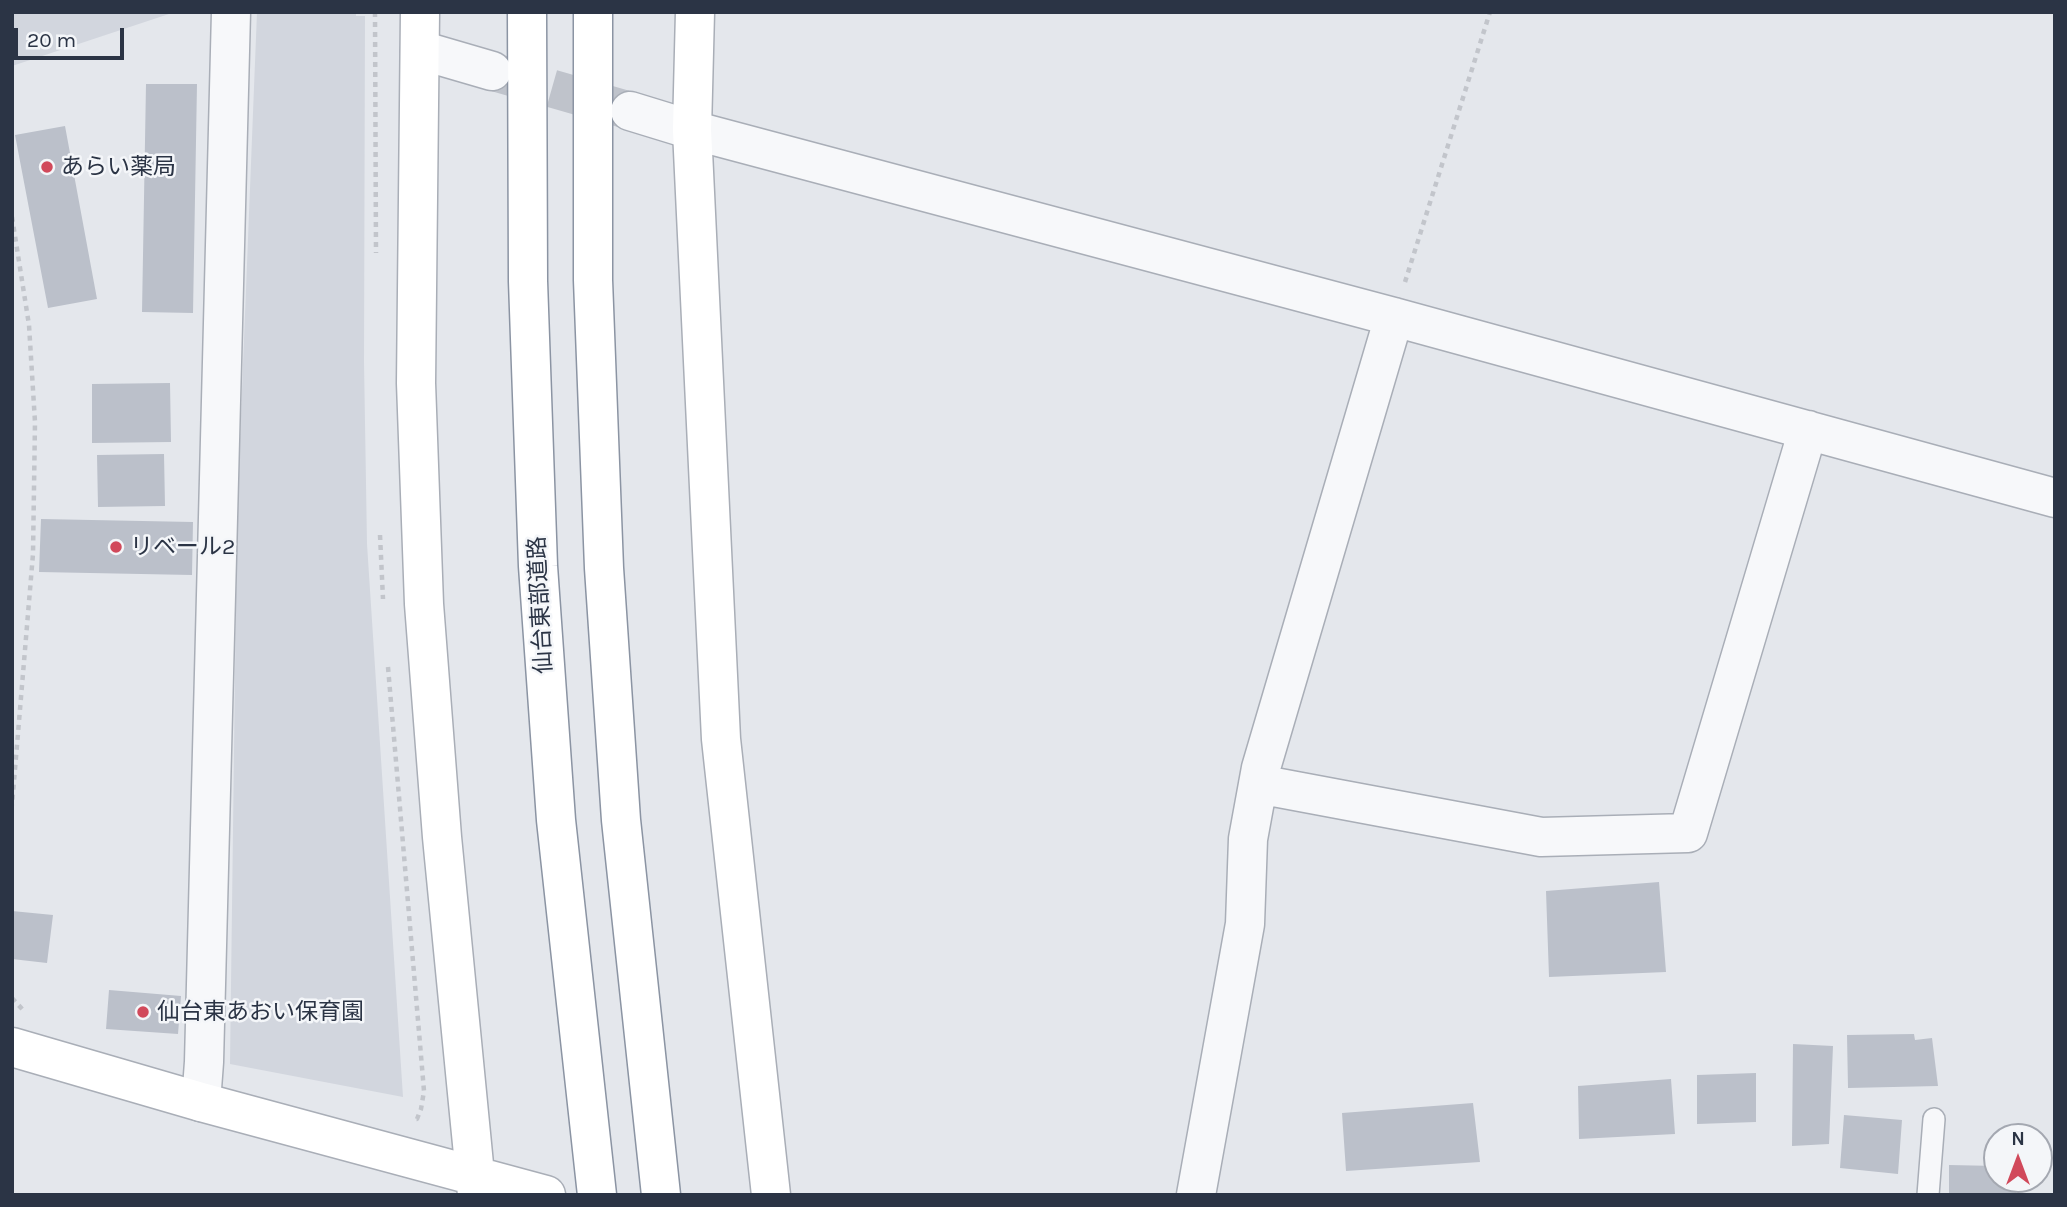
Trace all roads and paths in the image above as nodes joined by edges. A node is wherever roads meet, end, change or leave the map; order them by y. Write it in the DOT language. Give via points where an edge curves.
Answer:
graph roads {
  1 [pos="232,12"];
  2 [pos="375,12"];
  3 [pos="420,12"];
  4 [pos="527,12"];
  5 [pos="593,12"];
  6 [pos="695,12"];
  7 [pos="1490,12"];
  8 [pos="420,50"];
  9 [pos="492,71"];
  10 [pos="630,111"];
  11 [pos="692,130"];
  12 [pos="12,217"];
  13 [pos="376,265"];
  14 [pos="1394,317"];
  15 [pos="1808,430"];
  16 [pos="2055,498"];
  17 [pos="380,524"];
  18 [pos="383,607"];
  19 [pos="387,662"];
  20 [pos="1258,784"];
  21 [pos="12,805"];
  22 [pos="12,1047"];
  23 [pos="201,1102"];
  24 [pos="1934,1119"];
  25 [pos="404,1121"];
  26 [pos="476,1186"];
  27 [pos="547,1195"];
  28 [pos="597,1195"];
  29 [pos="661,1195"];
  30 [pos="771,1195"];
  31 [pos="1196,1195"];
  32 [pos="1928,1195"];
  1 -- 23 [label="street"];
  2 -- 13 [label="path"];
  3 -- 8 [label="main road"];
  4 -- 28 [label="main road, 仙台東部道路" via="528,281 538,566 556,820"];
  5 -- 29 [label="main road" via="593,280 604,568 621,820"];
  6 -- 11 [label="main road"];
  7 -- 14 [label="path"];
  8 -- 9 [label="street"];
  8 -- 26 [label="main road" via="416,383 425,604"];
  10 -- 11 [label="street"];
  11 -- 14 [label="street"];
  11 -- 30 [label="main road" via="721,739"];
  12 -- 21 [label="path" via="29,325 35,422 33,554"];
  14 -- 15 [label="street"];
  14 -- 20 [label="street"];
  15 -- 16 [label="street"];
  15 -- 20 [label="street" via="1688,832 1541,837"];
  17 -- 18 [label="path"];
  19 -- 25 [label="path" via="424,1100 417,1119"];
  20 -- 31 [label="street" via="1248,839 1245,924"];
  22 -- 23 [label="main road"];
  23 -- 26 [label="main road"];
  24 -- 32 [label="lane"];
  26 -- 27 [label="main road"];
}
